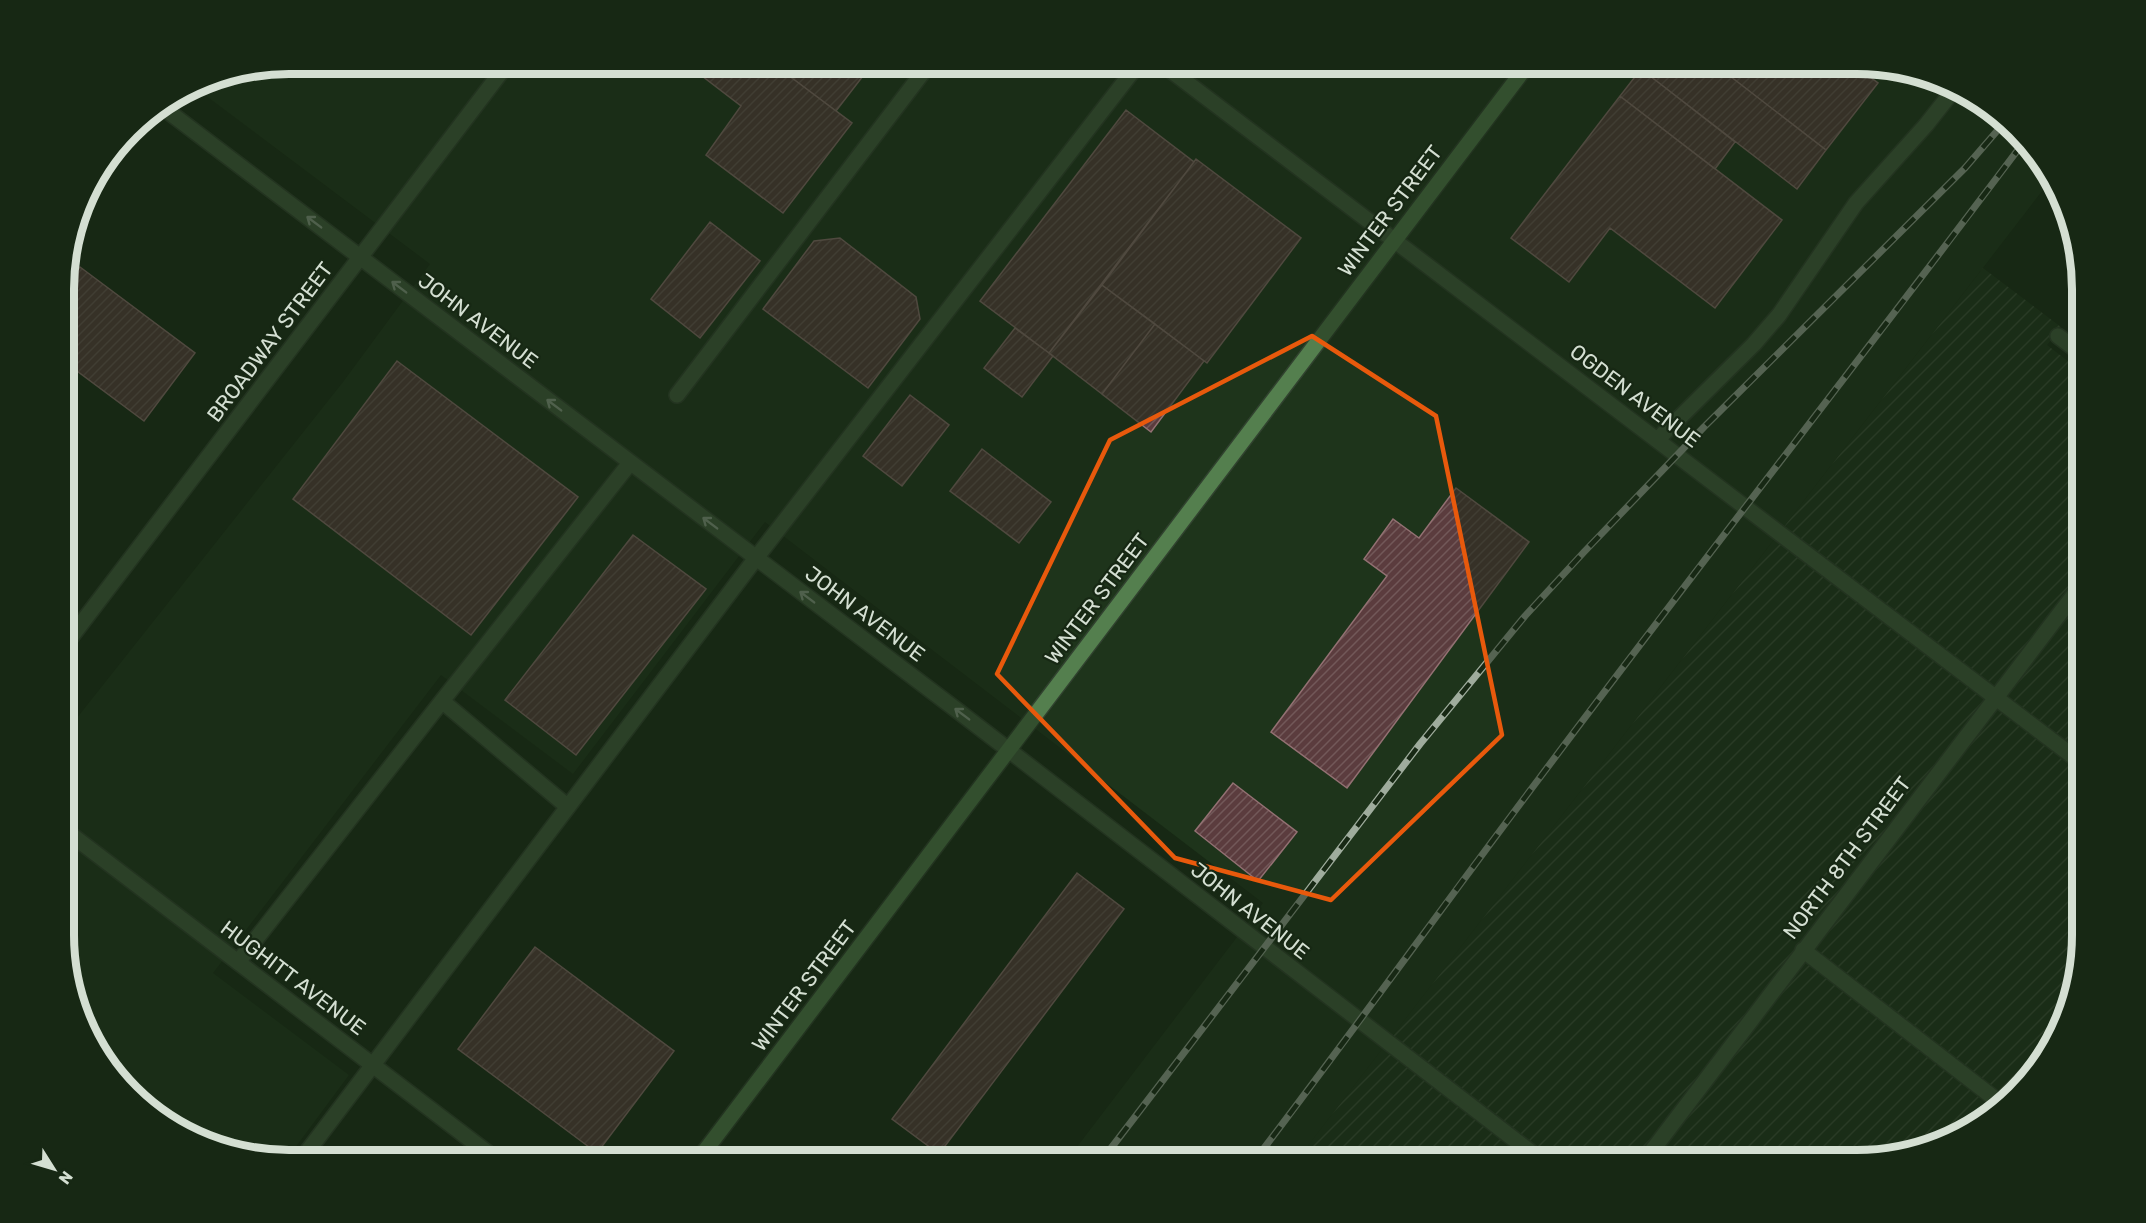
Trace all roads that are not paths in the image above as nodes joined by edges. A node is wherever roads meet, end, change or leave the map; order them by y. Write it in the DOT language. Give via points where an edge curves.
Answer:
graph roads {
  1 [pos="500,74"];
  2 [pos="922,74"];
  3 [pos="1130,74"];
  4 [pos="1175,74"];
  5 [pos="1521,74"];
  6 [pos="1950,95"];
  7 [pos="168,111"];
  8 [pos="1395,241"];
  9 [pos="360,258"];
  10 [pos="2058,336"];
  11 [pos="2072,346"];
  12 [pos="677,395"];
  13 [pos="1657,440"];
  14 [pos="630,463"];
  15 [pos="756,558"];
  16 [pos="2072,596"];
  17 [pos="74,633"];
  18 [pos="1996,698"];
  19 [pos="442,701"];
  20 [pos="1009,750"];
  21 [pos="2072,756"];
  22 [pos="568,807"];
  23 [pos="74,837"];
  24 [pos="1803,950"];
  25 [pos="238,962"];
  26 [pos="373,1065"];
  27 [pos="1995,1099"];
  28 [pos="309,1150"];
  29 [pos="483,1150"];
  30 [pos="706,1150"];
  31 [pos="1528,1150"];
  32 [pos="1653,1150"];
  1 -- 9 [label="street, BROADWAY STREET"];
  2 -- 12 [label="street"];
  3 -- 15 [label="street"];
  4 -- 8 [label="street, OGDEN AVENUE"];
  5 -- 8 [label="street, WINTER STREET"];
  6 -- 13 [label="street" via="1856,203 1779,315"];
  9 -- 7 [label="street, JOHN AVENUE, one-way"];
  8 -- 13 [label="street, OGDEN AVENUE"];
  8 -- 20 [label="street, WINTER STREET"];
  14 -- 9 [label="street, JOHN AVENUE, one-way"];
  9 -- 17 [label="street, BROADWAY STREET"];
  10 -- 11 [label="street"];
  13 -- 18 [label="street, OGDEN AVENUE"];
  15 -- 14 [label="street, JOHN AVENUE, one-way"];
  14 -- 19 [label="street"];
  20 -- 15 [label="street, JOHN AVENUE, one-way"];
  15 -- 22 [label="street"];
  16 -- 18 [label="street, NORTH 8TH STREET"];
  18 -- 21 [label="street, OGDEN AVENUE"];
  18 -- 24 [label="street, NORTH 8TH STREET"];
  19 -- 22 [label="street"];
  19 -- 25 [label="street"];
  20 -- 30 [label="street, WINTER STREET"];
  20 -- 31 [label="street, JOHN AVENUE"];
  22 -- 26 [label="street"];
  23 -- 25 [label="street, HUGHITT AVENUE"];
  24 -- 27 [label="street"];
  24 -- 32 [label="street, NORTH 8TH STREET"];
  25 -- 26 [label="street, HUGHITT AVENUE"];
  26 -- 28 [label="street"];
  26 -- 29 [label="street, HUGHITT AVENUE"];
}
